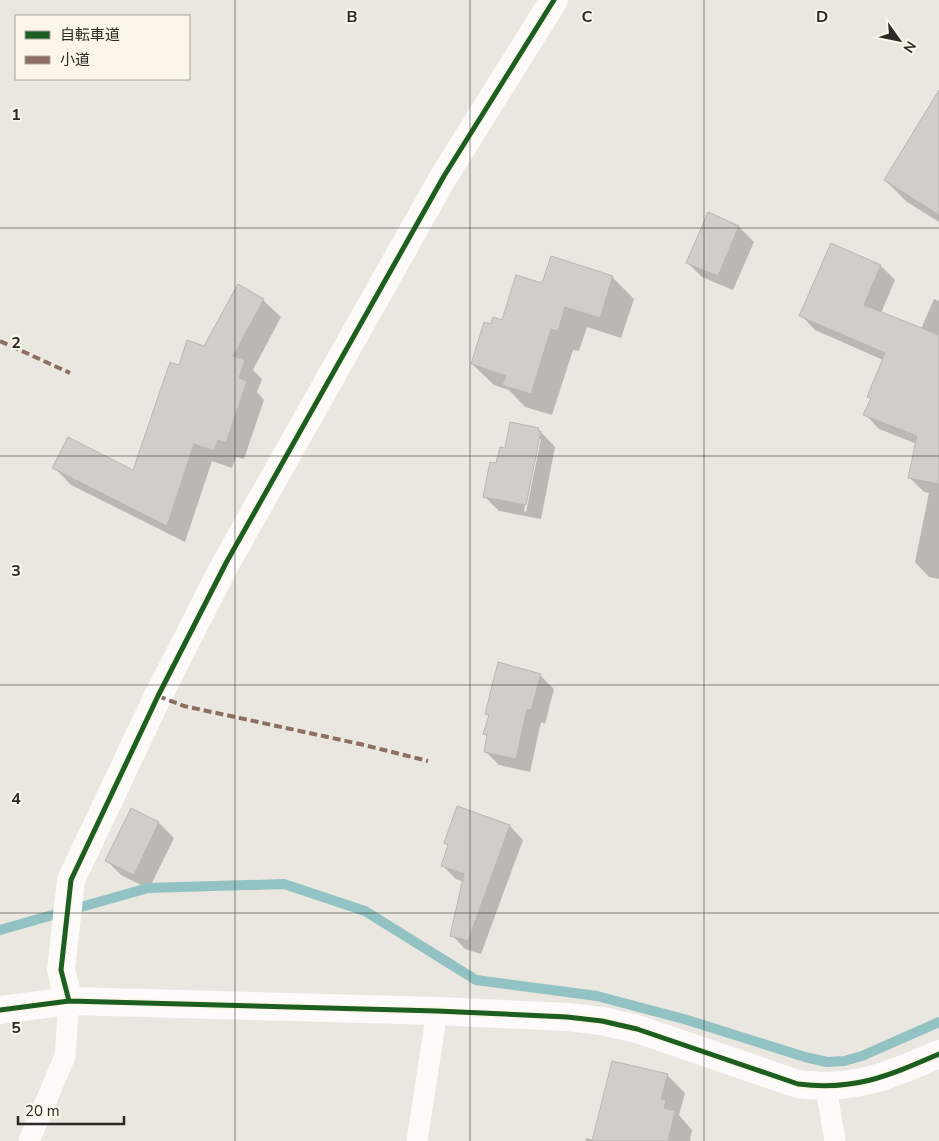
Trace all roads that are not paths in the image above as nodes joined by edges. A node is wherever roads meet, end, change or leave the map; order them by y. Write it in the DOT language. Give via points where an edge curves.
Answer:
graph roads {
  1 [pos="554,0"];
  2 [pos="69,1002"];
  3 [pos="0,1010"];
  4 [pos="437,1011"];
  5 [pos="939,1054"];
  6 [pos="826,1087"];
  7 [pos="29,1141"];
  8 [pos="417,1141"];
  9 [pos="835,1141"];
  1 -- 2 [label="street" via="444,176 226,563 158,696 71,880 61,970"];
  2 -- 3 [label="street"];
  2 -- 4 [label="street"];
  2 -- 7 [label="lane" via="65,1056"];
  4 -- 6 [label="street" via="602,1021 637,1029 798,1084"];
  4 -- 8 [label="lane"];
  5 -- 6 [label="street" via="863,1084"];
  6 -- 9 [label="lane"];
}
